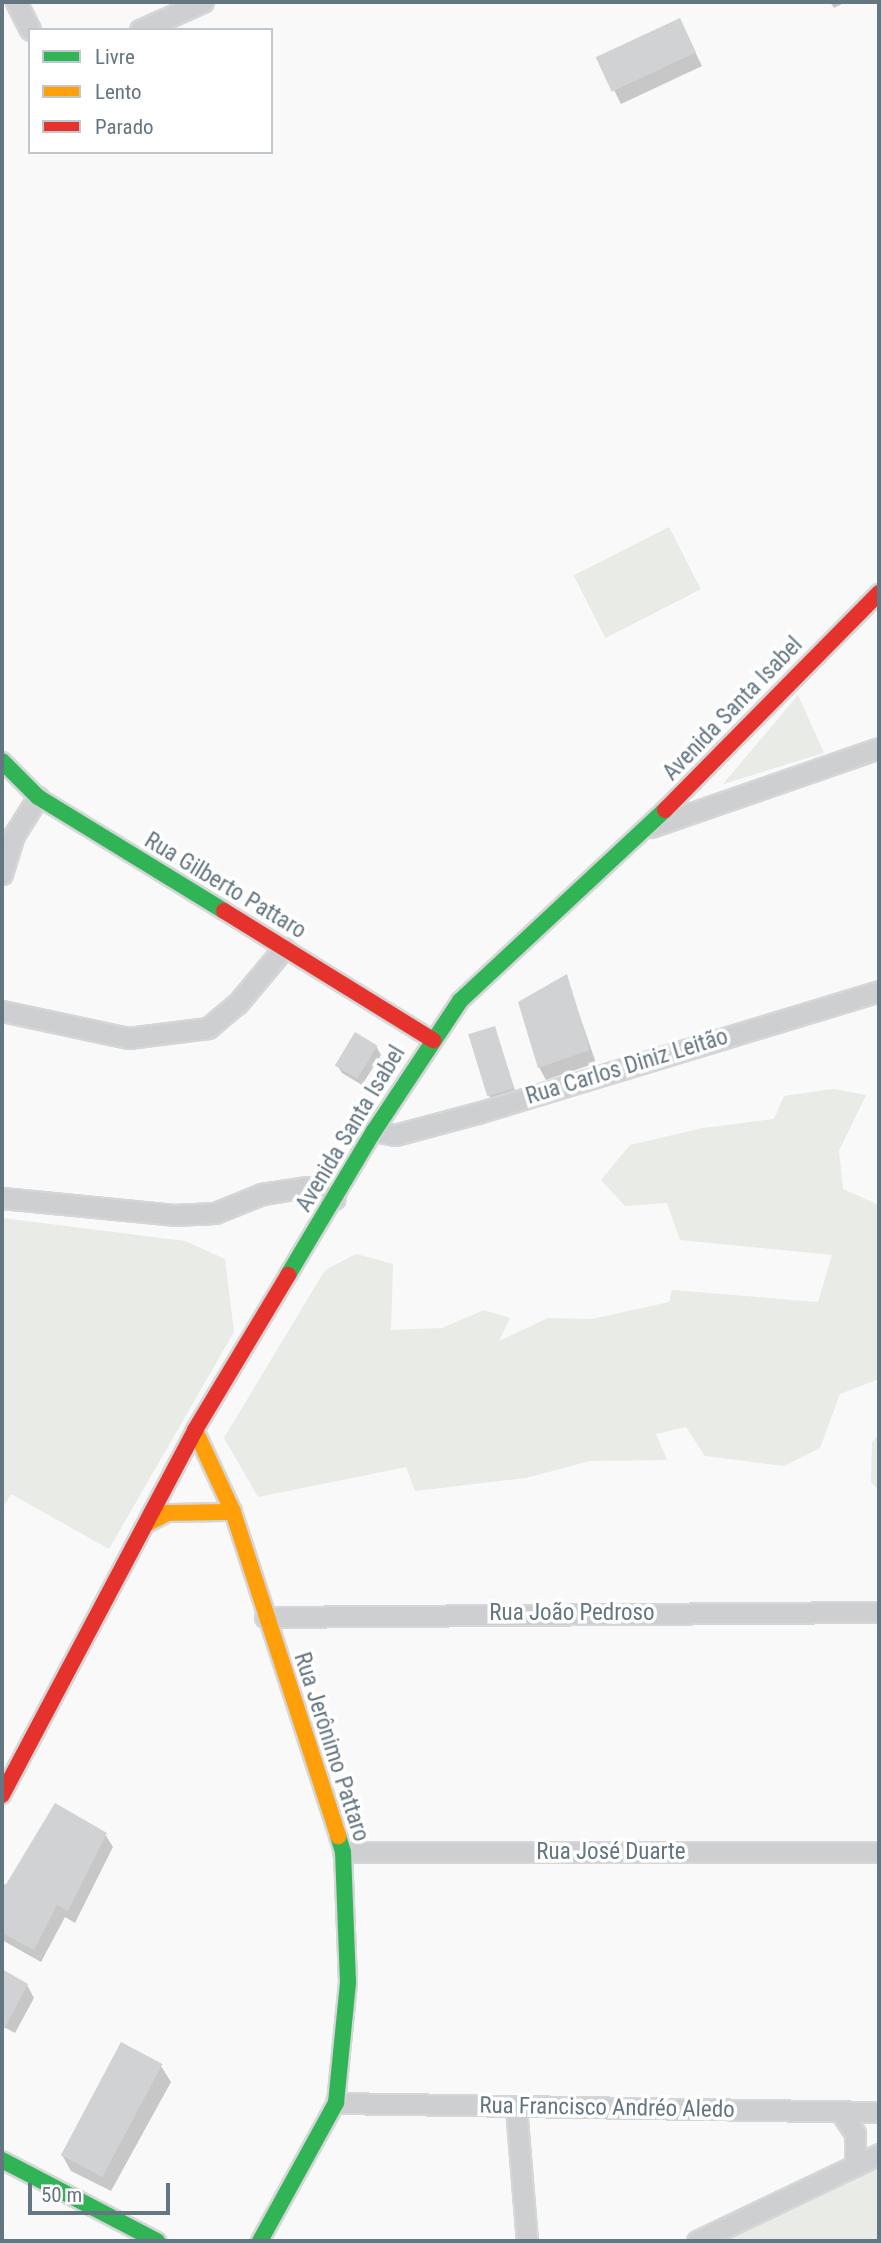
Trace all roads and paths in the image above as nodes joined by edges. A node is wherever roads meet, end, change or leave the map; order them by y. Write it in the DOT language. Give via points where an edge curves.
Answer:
graph roads {
  1 [pos="16,2"];
  2 [pos="203,2"];
  3 [pos="29,28"];
  4 [pos="144,28"];
  5 [pos="876,601"];
  6 [pos="879,748"];
  7 [pos="2,761"];
  8 [pos="38,797"];
  9 [pos="643,830"];
  10 [pos="2,874"];
  11 [pos="284,948"];
  12 [pos="879,991"];
  13 [pos="2,1011"];
  14 [pos="433,1040"];
  15 [pos="374,1131"];
  16 [pos="2,1198"];
  17 [pos="335,1199"];
  18 [pos="195,1430"];
  19 [pos="233,1512"];
  20 [pos="146,1524"];
  21 [pos="879,1612"];
  22 [pos="265,1616"];
  23 [pos="2,1795"];
  24 [pos="343,1852"];
  25 [pos="879,1852"];
  26 [pos="336,2103"];
  27 [pos="516,2108"];
  28 [pos="840,2111"];
  29 [pos="879,2112"];
  30 [pos="879,2154"];
  31 [pos="2,2160"];
  32 [pos="855,2166"];
  33 [pos="157,2241"];
  34 [pos="260,2241"];
  35 [pos="527,2241"];
  36 [pos="697,2241"];
  1 -- 3 [label="street"];
  2 -- 4 [label="street"];
  5 -- 9 [label="main road, Avenida Santa Isabel"];
  6 -- 9 [label="street"];
  7 -- 8 [label="main road, Rua Gilberto Pattaro"];
  8 -- 10 [label="street" via="14,835"];
  8 -- 11 [label="main road, Rua Gilberto Pattaro"];
  9 -- 14 [label="main road, Avenida Santa Isabel" via="463,998"];
  11 -- 13 [label="street" via="237,1004 208,1028 128,1038"];
  11 -- 14 [label="main road, Rua Gilberto Pattaro"];
  12 -- 15 [label="street, Rua Carlos Diniz Leitão" via="481,1112 395,1135"];
  14 -- 15 [label="main road, Avenida Santa Isabel"];
  15 -- 17 [label="main road, Avenida Santa Isabel"];
  16 -- 17 [label="street" via="174,1215 215,1213 261,1194 307,1187"];
  17 -- 18 [label="main road, Avenida Santa Isabel"];
  18 -- 19 [label="main road, Rua Jerônimo Pattaro"];
  18 -- 20 [label="main road, Avenida Santa Isabel"];
  19 -- 20 [label="main road" via="168,1513"];
  19 -- 22 [label="main road, Rua Jerônimo Pattaro"];
  20 -- 23 [label="main road, Avenida Santa Isabel"];
  21 -- 22 [label="street, Rua João Pedroso"];
  22 -- 24 [label="main road, Rua Jerônimo Pattaro"];
  24 -- 25 [label="street, Rua José Duarte"];
  24 -- 26 [label="main road, Rua Jerônimo Pattaro" via="348,1982"];
  26 -- 27 [label="street, Rua Francisco Andréo Aledo"];
  26 -- 34 [label="main road, Rua Jerônimo Pattaro"];
  27 -- 28 [label="street, Rua Francisco Andréo Aledo"];
  27 -- 35 [label="street"];
  28 -- 29 [label="street, Rua Francisco Andréo Aledo"];
  28 -- 32 [label="street" via="855,2133"];
  30 -- 32 [label="street"];
  31 -- 33 [label="main road"];
  32 -- 36 [label="street"];
}
